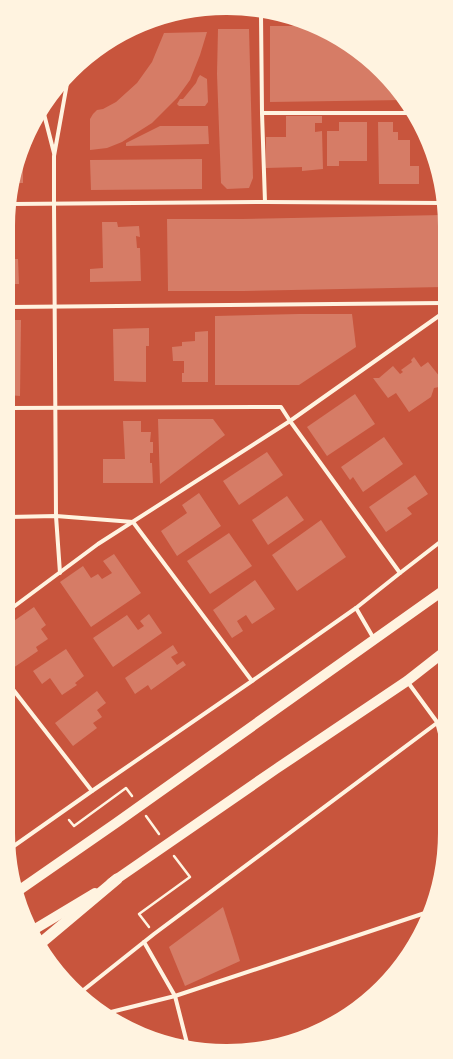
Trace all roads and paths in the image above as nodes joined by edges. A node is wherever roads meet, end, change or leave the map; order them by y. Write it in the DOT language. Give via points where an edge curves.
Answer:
graph roads {
  1 [pos="261,18"];
  2 [pos="66,88"];
  3 [pos="262,113"];
  4 [pos="405,113"];
  5 [pos="45,118"];
  6 [pos="54,156"];
  7 [pos="265,202"];
  8 [pos="437,203"];
  9 [pos="16,204"];
  10 [pos="54,204"];
  11 [pos="438,303"];
  12 [pos="54,306"];
  13 [pos="15,307"];
  14 [pos="438,317"];
  15 [pos="15,408"];
  16 [pos="56,408"];
  17 [pos="290,421"];
  18 [pos="56,516"];
  19 [pos="15,517"];
  20 [pos="133,522"];
  21 [pos="438,544"];
  22 [pos="60,573"];
  23 [pos="400,573"];
  24 [pos="438,594"];
  25 [pos="15,605"];
  26 [pos="356,608"];
  27 [pos="374,640"];
  28 [pos="438,657"];
  29 [pos="252,681"];
  30 [pos="407,681"];
  31 [pos="15,692"];
  32 [pos="437,722"];
  33 [pos="438,726"];
  34 [pos="126,788"];
  35 [pos="92,791"];
  36 [pos="74,826"];
  37 [pos="15,845"];
  38 [pos="190,877"];
  39 [pos="117,880"];
  40 [pos="22,888"];
  41 [pos="421,914"];
  42 [pos="38,927"];
  43 [pos="154,934"];
  44 [pos="44,940"];
  45 [pos="144,942"];
  46 [pos="84,989"];
  47 [pos="175,996"];
  48 [pos="114,1011"];
  49 [pos="186,1040"];
  1 -- 3 [label="street"];
  2 -- 6 [label="street"];
  3 -- 4 [label="street"];
  3 -- 7 [label="street"];
  5 -- 6 [label="street"];
  6 -- 10 [label="street"];
  7 -- 8 [label="street"];
  7 -- 10 [label="street"];
  9 -- 10 [label="street"];
  10 -- 12 [label="street"];
  11 -- 12 [label="street"];
  12 -- 13 [label="street"];
  12 -- 16 [label="street"];
  14 -- 17 [label="street"];
  15 -- 16 [label="street"];
  16 -- 17 [label="street" via="281,408"];
  16 -- 18 [label="street"];
  17 -- 20 [label="street"];
  17 -- 23 [label="street"];
  18 -- 19 [label="street"];
  18 -- 20 [label="street"];
  18 -- 22 [label="street"];
  20 -- 22 [label="street" via="98,544"];
  20 -- 29 [label="street"];
  21 -- 23 [label="street"];
  22 -- 25 [label="street"];
  23 -- 26 [label="street"];
  24 -- 27 [label="main road"];
  26 -- 27 [label="street"];
  26 -- 29 [label="street"];
  27 -- 40 [label="main road"];
  28 -- 30 [label="main road"];
  29 -- 35 [label="street"];
  30 -- 32 [label="street"];
  30 -- 39 [label="main road"];
  31 -- 35 [label="street"];
  32 -- 33 [label="street"];
  32 -- 43 [label="street"];
  34 -- 36 [label="path"];
  35 -- 37 [label="street"];
  38 -- 43 [label="path" via="139,914"];
  39 -- 42 [label="main road"];
  39 -- 44 [label="highway"];
  41 -- 47 [label="street"];
  43 -- 45 [label="street"];
  45 -- 46 [label="street"];
  45 -- 47 [label="street"];
  47 -- 48 [label="street"];
  47 -- 49 [label="street"];
}
